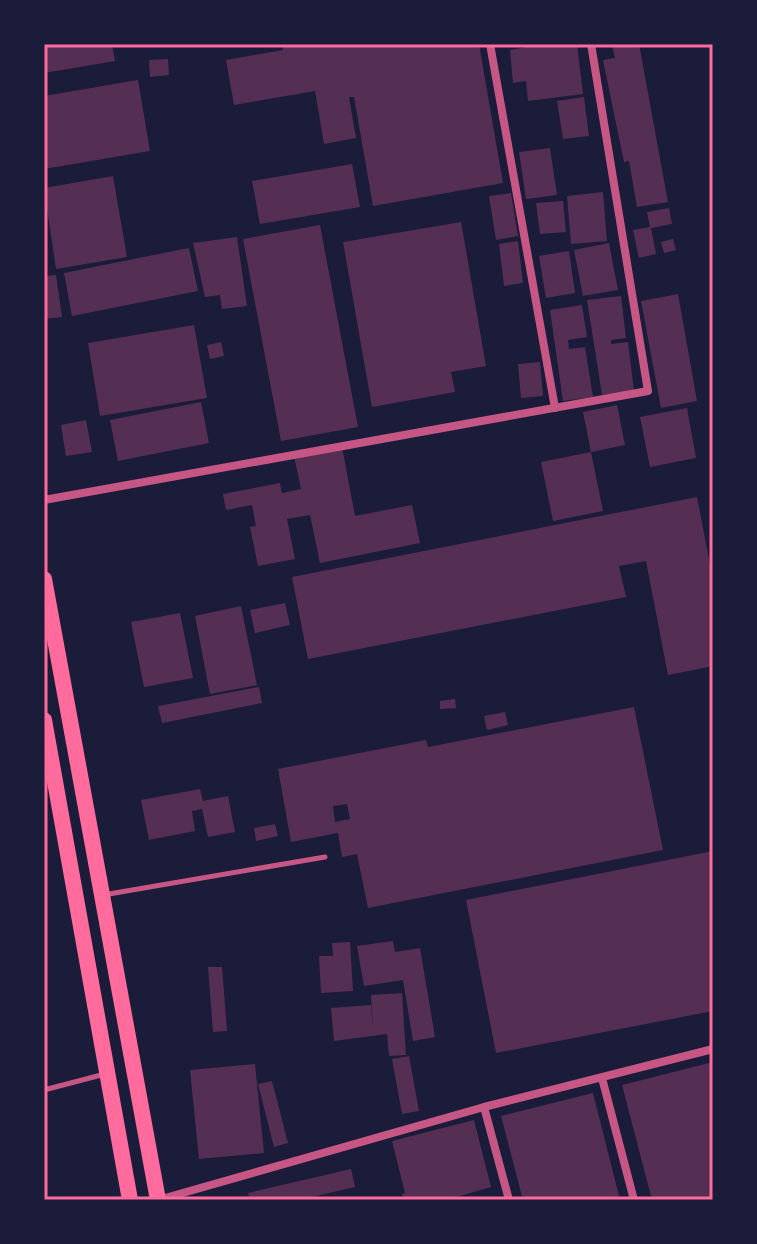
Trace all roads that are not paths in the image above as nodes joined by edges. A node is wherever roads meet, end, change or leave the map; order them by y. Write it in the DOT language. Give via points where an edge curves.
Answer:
graph roads {
  1 [pos="490,44"];
  2 [pos="591,44"];
  3 [pos="555,408"];
  4 [pos="44,500"];
  5 [pos="44,579"];
  6 [pos="44,720"];
  7 [pos="75,747"];
  8 [pos="47,751"];
  9 [pos="325,857"];
  10 [pos="102,895"];
  11 [pos="713,1049"];
  12 [pos="107,1074"];
  13 [pos="602,1078"];
  14 [pos="44,1090"];
  15 [pos="484,1107"];
  16 [pos="130,1200"];
  17 [pos="158,1200"];
  18 [pos="509,1200"];
  19 [pos="634,1200"];
  1 -- 3 [label="street"];
  2 -- 3 [label="street" via="648,391"];
  3 -- 4 [label="street"];
  5 -- 7 [label="main road"];
  6 -- 8 [label="main road"];
  7 -- 8 [label="street"];
  7 -- 10 [label="main road"];
  8 -- 12 [label="main road"];
  9 -- 10 [label="lane"];
  10 -- 17 [label="main road"];
  11 -- 13 [label="street"];
  12 -- 14 [label="lane"];
  12 -- 16 [label="main road"];
  13 -- 15 [label="street"];
  13 -- 19 [label="street"];
  15 -- 17 [label="street"];
  15 -- 18 [label="street"];
}
